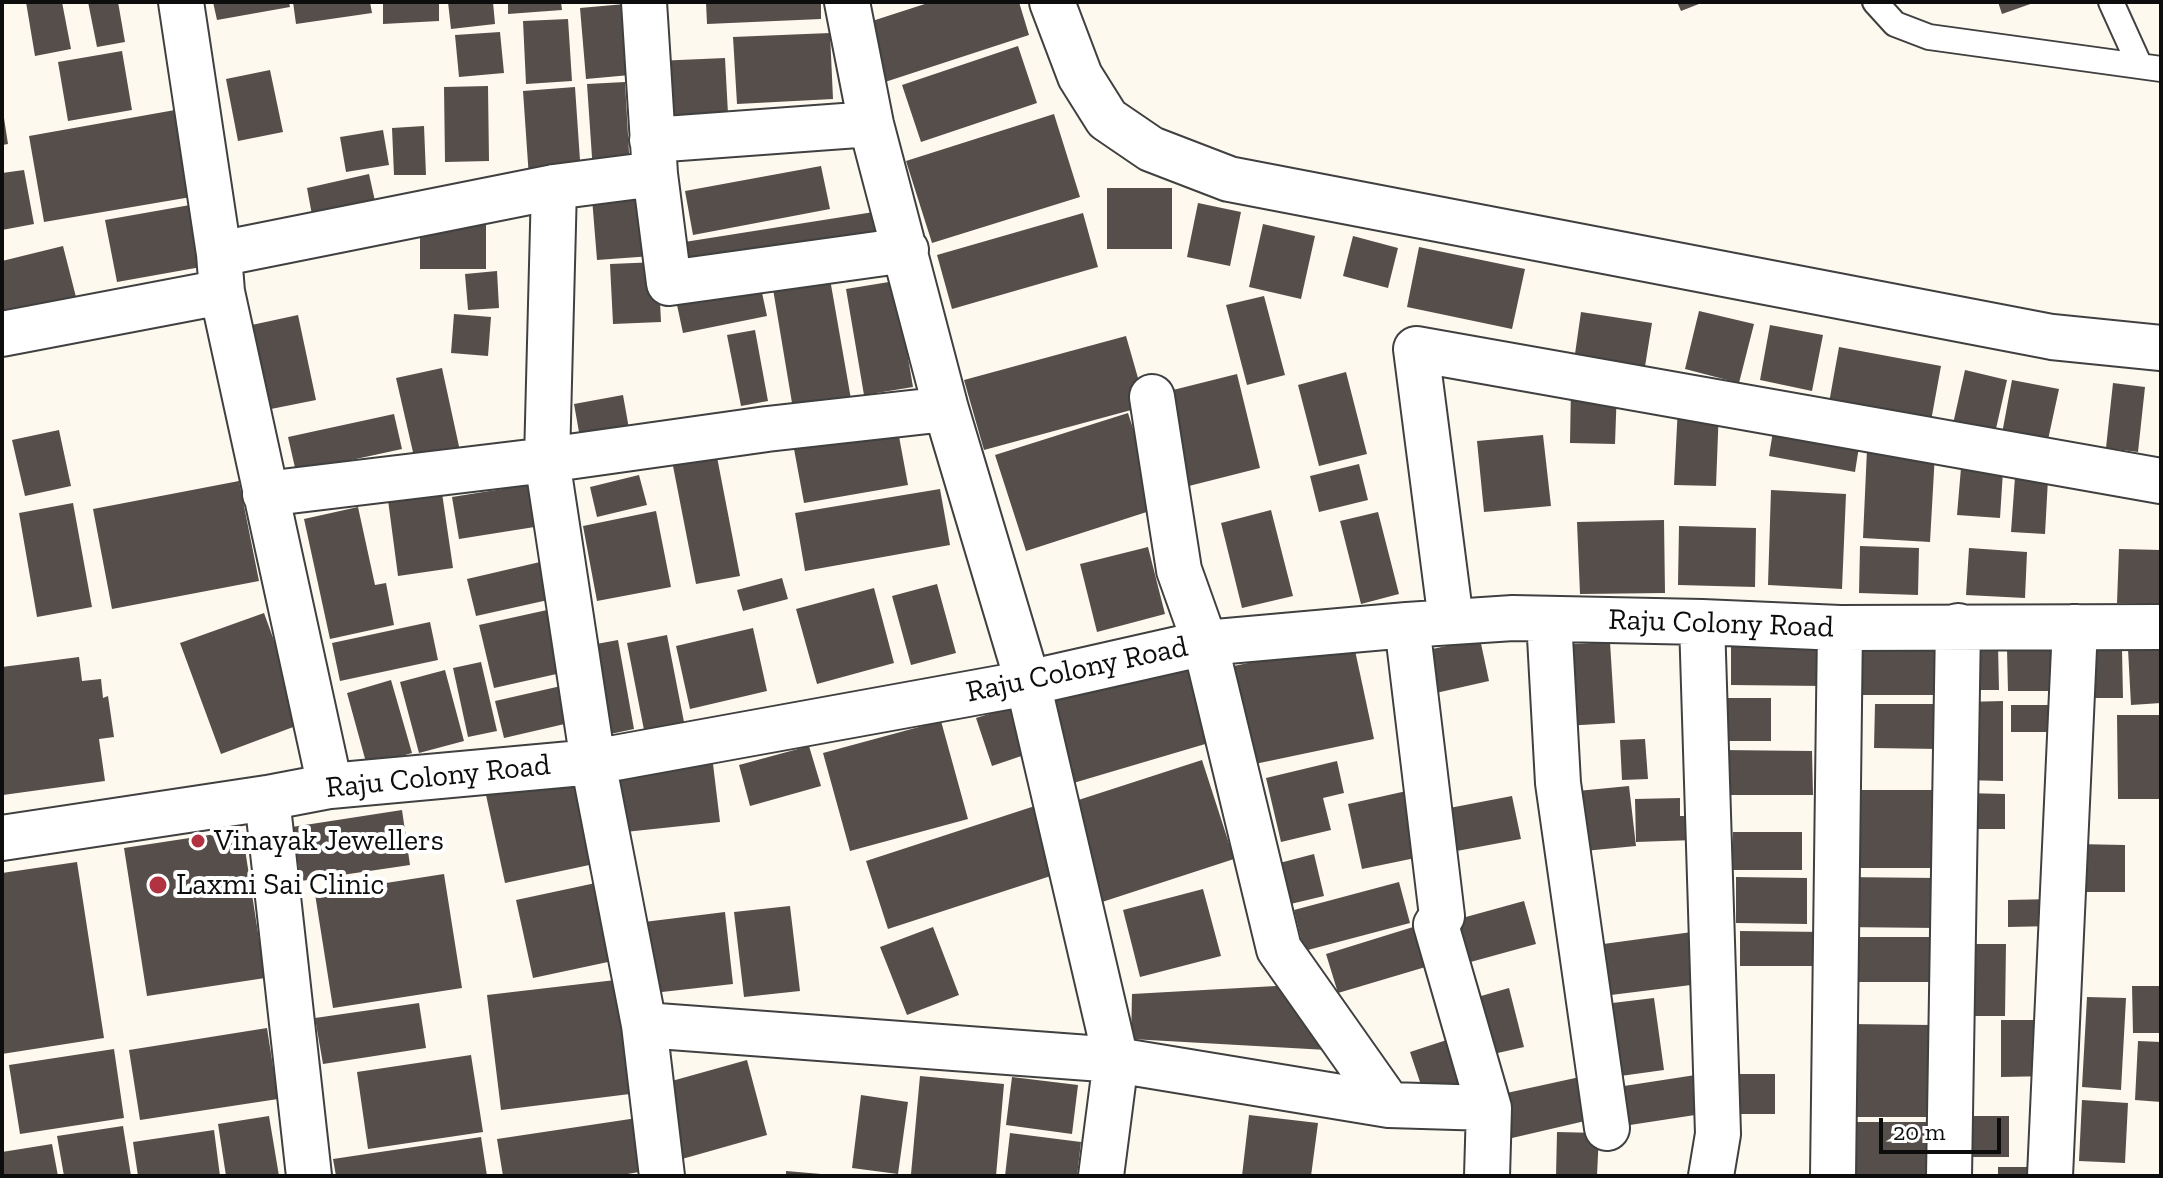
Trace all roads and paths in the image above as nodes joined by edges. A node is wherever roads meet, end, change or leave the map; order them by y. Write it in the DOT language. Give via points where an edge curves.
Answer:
graph roads {
  1 [pos="181,2"];
  2 [pos="644,2"];
  3 [pos="847,2"];
  4 [pos="1052,2"];
  5 [pos="1875,2"];
  6 [pos="2111,2"];
  7 [pos="2151,67"];
  8 [pos="871,124"];
  9 [pos="653,157"];
  10 [pos="554,187"];
  11 [pos="906,250"];
  12 [pos="220,273"];
  13 [pos="2,334"];
  14 [pos="2161,348"];
  15 [pos="1152,397"];
  16 [pos="946,409"];
  17 [pos="547,460"];
  18 [pos="2161,481"];
  19 [pos="265,494"];
  20 [pos="1549,619"];
  21 [pos="1451,621"];
  22 [pos="1702,622"];
  23 [pos="1407,625"];
  24 [pos="1958,626"];
  25 [pos="2075,627"];
  26 [pos="2161,627"];
  27 [pos="1840,628"];
  28 [pos="1205,643"];
  29 [pos="1028,683"];
  30 [pos="593,762"];
  31 [pos="330,786"];
  32 [pos="267,798"];
  33 [pos="2,838"];
  34 [pos="644,1025"];
  35 [pos="1116,1060"];
  36 [pos="1389,1105"];
  37 [pos="1489,1108"];
  38 [pos="1607,1128"];
  39 [pos="309,1176"];
  40 [pos="662,1176"];
  41 [pos="1101,1176"];
  42 [pos="1487,1176"];
  43 [pos="1711,1176"];
  44 [pos="1833,1176"];
  45 [pos="1949,1176"];
  46 [pos="2050,1176"];
  1 -- 12 [label="street"];
  2 -- 9 [label="street"];
  3 -- 8 [label="street"];
  4 -- 14 [label="street" via="1080,76 1107,119 1151,149 1229,179 2052,337"];
  5 -- 7 [label="lane" via="1895,24 1929,37"];
  6 -- 7 [label="lane"];
  8 -- 9 [label="street"];
  8 -- 11 [label="street"];
  9 -- 10 [label="street"];
  9 -- 11 [label="street" via="669,283"];
  10 -- 12 [label="street"];
  10 -- 17 [label="street"];
  11 -- 16 [label="street"];
  12 -- 13 [label="street"];
  12 -- 19 [label="street"];
  15 -- 28 [label="street" via="1179,570"];
  16 -- 17 [label="street"];
  16 -- 29 [label="street"];
  17 -- 19 [label="street"];
  17 -- 30 [label="street"];
  18 -- 21 [label="street" via="1416,349"];
  19 -- 31 [label="street"];
  20 -- 21 [label="street, Raju Colony Road"];
  20 -- 22 [label="street, Raju Colony Road"];
  20 -- 38 [label="street" via="1558,783"];
  21 -- 23 [label="street, Raju Colony Road"];
  22 -- 27 [label="street, Raju Colony Road"];
  22 -- 43 [label="street" via="1718,1134"];
  23 -- 28 [label="street, Raju Colony Road"];
  23 -- 37 [label="street" via="1442,916 1436,925"];
  24 -- 25 [label="street, Raju Colony Road"];
  24 -- 27 [label="street, Raju Colony Road"];
  24 -- 45 [label="street"];
  25 -- 26 [label="street, Raju Colony Road"];
  25 -- 46 [label="street"];
  27 -- 44 [label="street"];
  28 -- 29 [label="street, Raju Colony Road"];
  28 -- 36 [label="street" via="1279,949"];
  29 -- 30 [label="street, Raju Colony Road"];
  29 -- 35 [label="street"];
  30 -- 31 [label="street, Raju Colony Road"];
  30 -- 34 [label="street"];
  31 -- 32 [label="street, Raju Colony Road"];
  32 -- 33 [label="street, Raju Colony Road"];
  32 -- 39 [label="street"];
  34 -- 35 [label="street"];
  34 -- 40 [label="street"];
  35 -- 36 [label="street"];
  35 -- 41 [label="street"];
  36 -- 37 [label="street"];
  37 -- 42 [label="street"];
}
